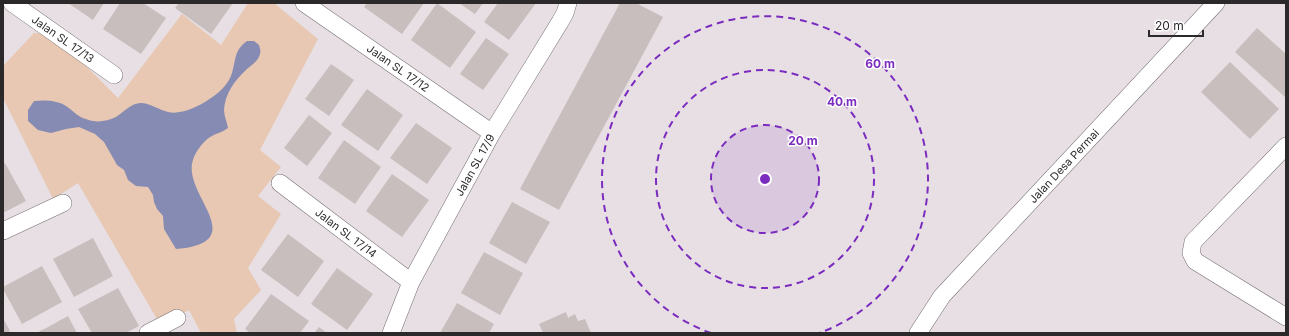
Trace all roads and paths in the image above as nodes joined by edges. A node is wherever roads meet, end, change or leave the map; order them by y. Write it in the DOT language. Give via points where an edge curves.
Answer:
graph roads {
  1 [pos="8,3"];
  2 [pos="12,3"];
  3 [pos="304,3"];
  4 [pos="568,3"];
  5 [pos="1216,3"];
  6 [pos="3,14"];
  7 [pos="114,75"];
  8 [pos="492,133"];
  9 [pos="1286,146"];
  10 [pos="280,183"];
  11 [pos="63,203"];
  12 [pos="3,231"];
  13 [pos="411,282"];
  14 [pos="1286,317"];
  15 [pos="177,318"];
  16 [pos="148,333"];
  17 [pos="391,333"];
  18 [pos="918,333"];
  1 -- 6 [label="street"];
  2 -- 7 [label="street, Jalan SL 17/13"];
  3 -- 8 [label="street, Jalan SL 17/12"];
  4 -- 8 [label="street, Jalan SL 17/9" via="560,22"];
  5 -- 18 [label="street, Jalan Desa Permai" via="942,296"];
  8 -- 13 [label="street, Jalan SL 17/9"];
  9 -- 14 [label="street" via="1193,242 1191,253 1195,261"];
  10 -- 13 [label="street, Jalan SL 17/14"];
  11 -- 12 [label="street"];
  13 -- 17 [label="street, Jalan SL 17/9"];
  15 -- 16 [label="street"];
}
